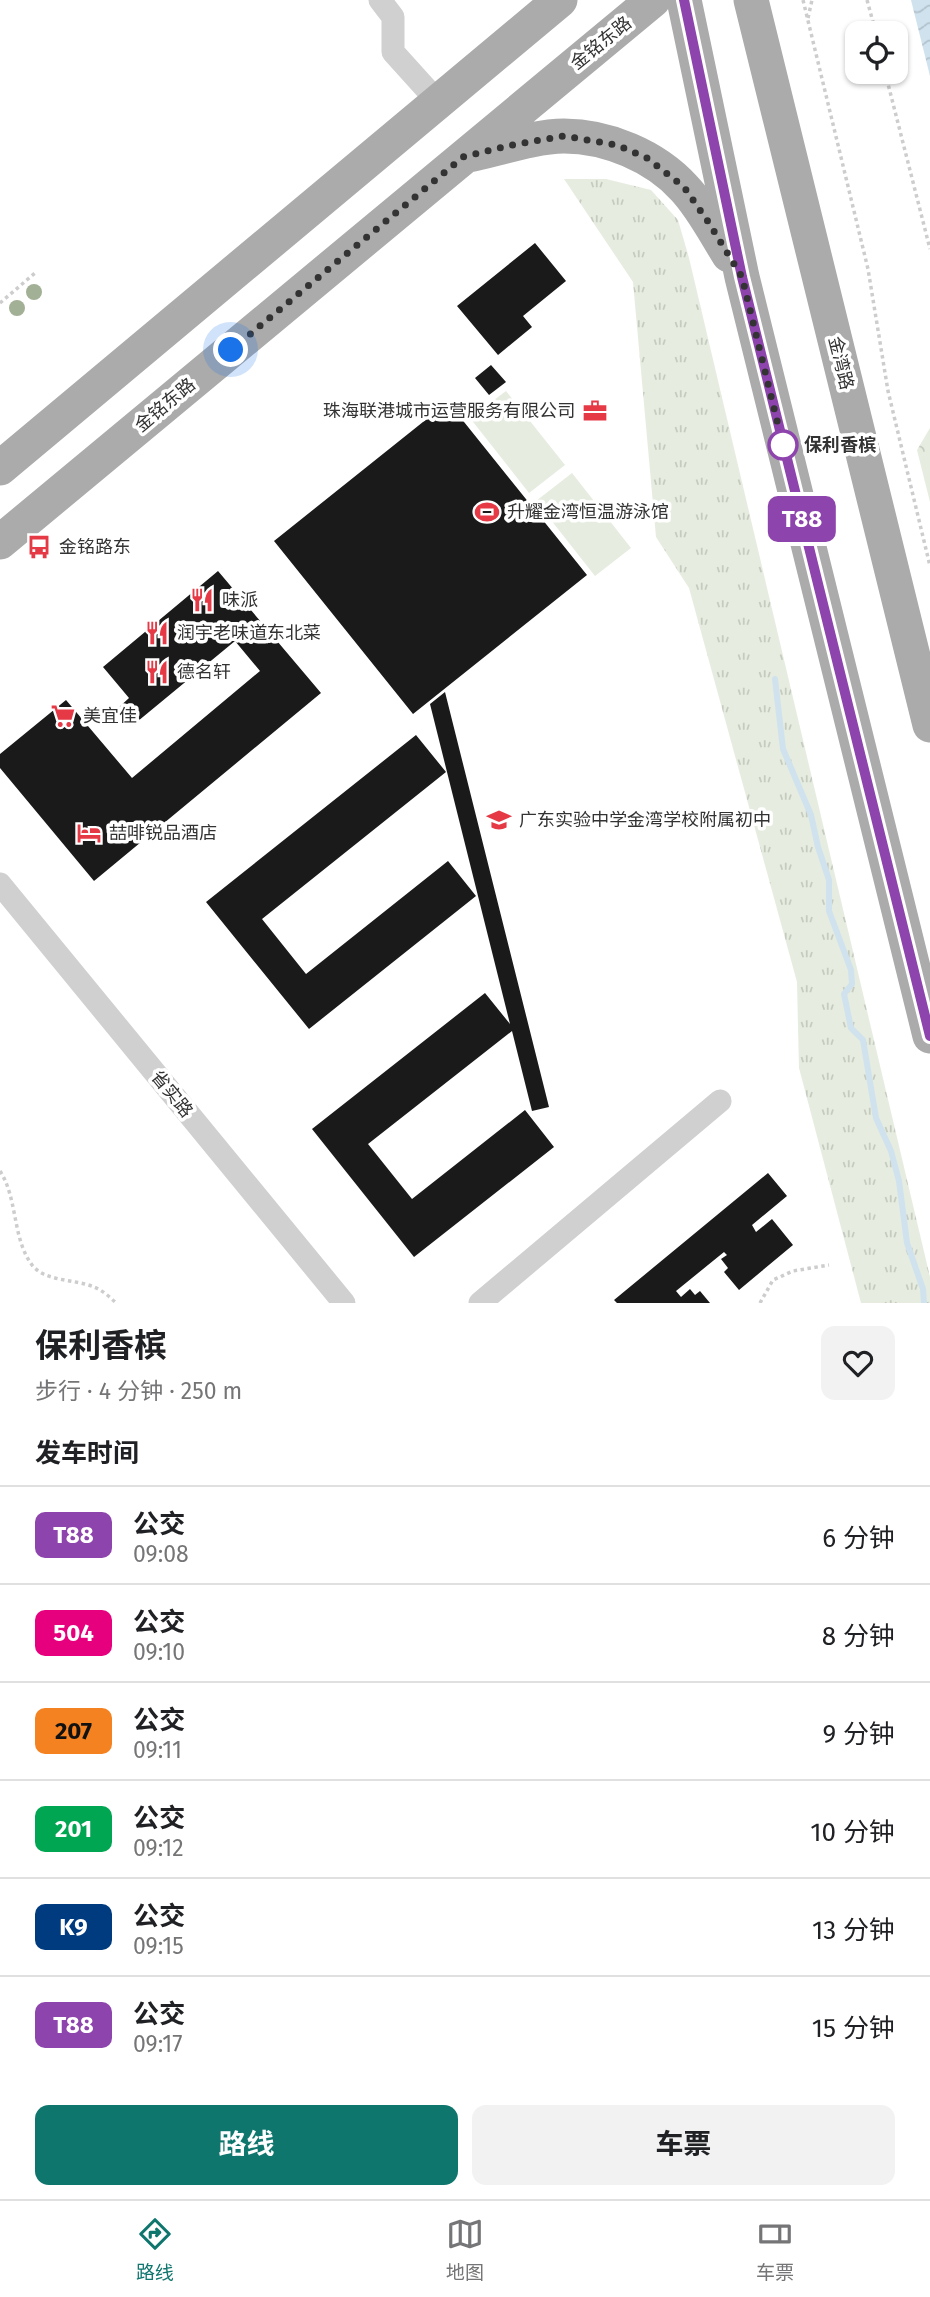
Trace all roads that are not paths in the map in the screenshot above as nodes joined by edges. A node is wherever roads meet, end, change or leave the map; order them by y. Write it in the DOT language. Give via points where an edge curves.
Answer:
graph roads {
  1 [pos="380,0"];
  2 [pos="560,0"];
  3 [pos="653,0"];
  4 [pos="684,0"];
  5 [pos="751,0"];
  6 [pos="526,22"];
  7 [pos="548,86"];
  8 [pos="439,103"];
  9 [pos="463,157"];
  10 [pos="742,277"];
  11 [pos="0,468"];
  12 [pos="0,542"];
  13 [pos="930,725"];
  14 [pos="0,884"];
  15 [pos="930,1036"];
  16 [pos="720,1101"];
  17 [pos="344,1303"];
  18 [pos="480,1303"];
  1 -- 8 [label="street" via="393,17 393,52"];
  2 -- 6 [label="main road"];
  3 -- 7 [label="main road, 金铭东路"];
  4 -- 10 [label="main road"];
  5 -- 13 [label="main road, 金湾路"];
  6 -- 7 [label="main road"];
  6 -- 8 [label="main road"];
  7 -- 9 [label="main road, 金铭东路"];
  8 -- 11 [label="main road"];
  9 -- 10 [label="main road" via="564,136 617,145 647,158 684,187"];
  9 -- 12 [label="main road, 金铭东路"];
  10 -- 15 [label="main road"];
  14 -- 17 [label="street, 省实路"];
  16 -- 18 [label="street"];
}
